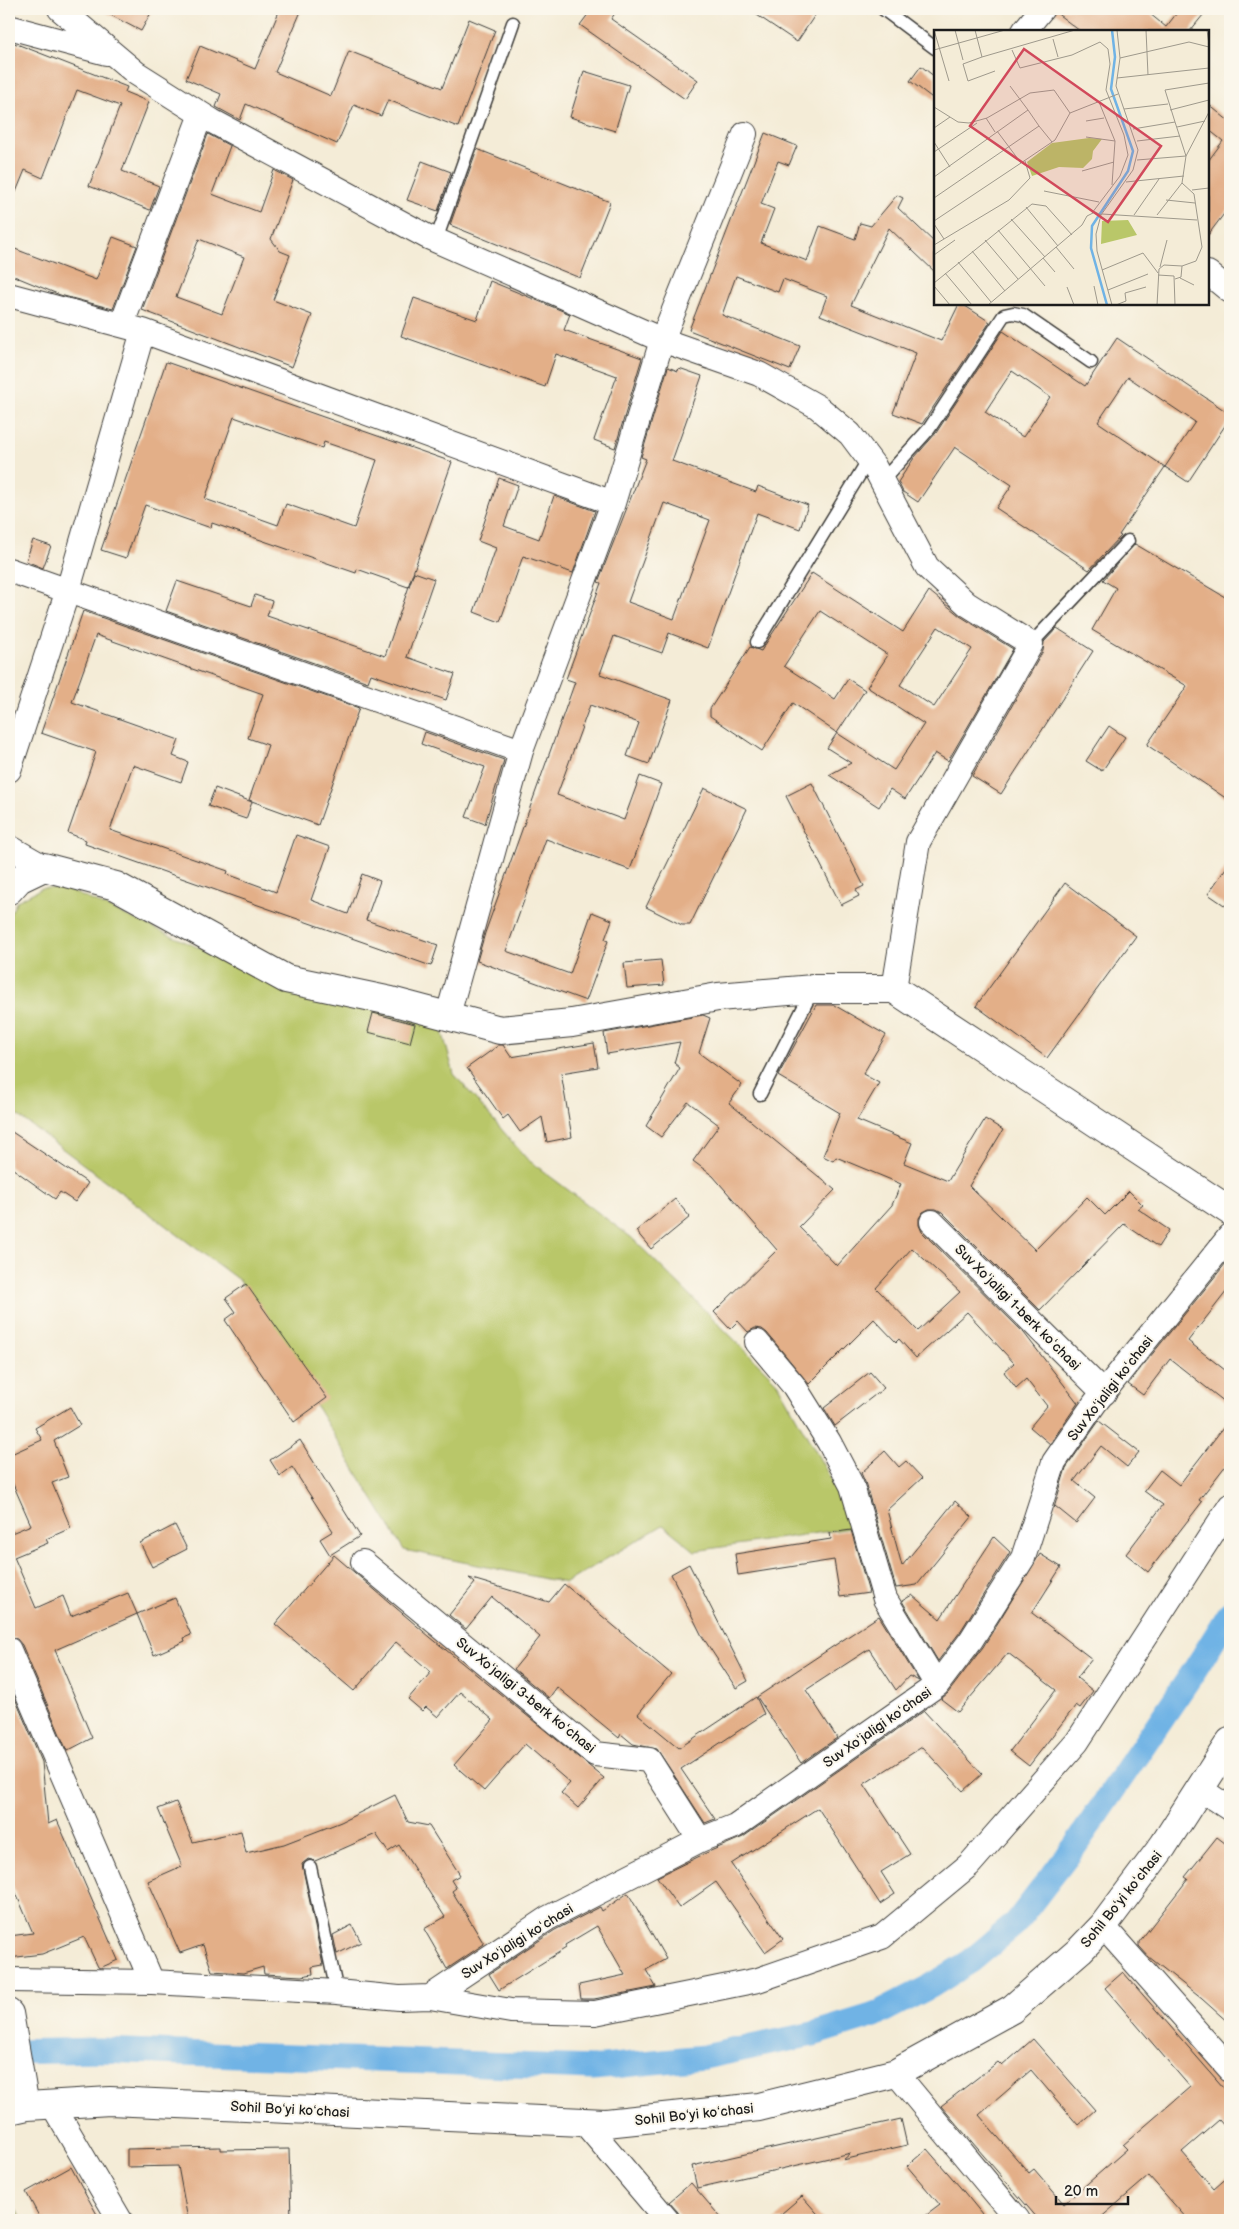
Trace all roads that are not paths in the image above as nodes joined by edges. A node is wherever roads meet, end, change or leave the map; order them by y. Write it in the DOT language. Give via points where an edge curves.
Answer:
graph roads {
  1 [pos="60,9"];
  2 [pos="883,9"];
  3 [pos="1042,9"];
  4 [pos="514,23"];
  5 [pos="9,27"];
  6 [pos="1025,30"];
  7 [pos="934,47"];
  8 [pos="113,54"];
  9 [pos="201,114"];
  10 [pos="745,134"];
  11 [pos="436,240"];
  12 [pos="1209,274"];
  13 [pos="1230,291"];
  14 [pos="9,295"];
  15 [pos="132,328"];
  16 [pos="662,340"];
  17 [pos="1091,362"];
  18 [pos="869,460"];
  19 [pos="883,480"];
  20 [pos="613,503"];
  21 [pos="1128,541"];
  22 [pos="9,570"];
  23 [pos="68,590"];
  24 [pos="757,642"];
  25 [pos="1031,644"];
  26 [pos="521,751"];
  27 [pos="9,770"];
  28 [pos="9,847"];
  29 [pos="44,867"];
  30 [pos="9,890"];
  31 [pos="813,989"];
  32 [pos="894,989"];
  33 [pos="448,1015"];
  34 [pos="760,1094"];
  35 [pos="1230,1211"];
  36 [pos="932,1222"];
  37 [pos="1230,1236"];
  38 [pos="757,1342"];
  39 [pos="1104,1393"];
  40 [pos="1230,1506"];
  41 [pos="363,1562"];
  42 [pos="9,1650"];
  43 [pos="938,1685"];
  44 [pos="1230,1742"];
  45 [pos="1200,1789"];
  46 [pos="1230,1809"];
  47 [pos="700,1840"];
  48 [pos="310,1867"];
  49 [pos="1103,1926"];
  50 [pos="9,1980"];
  51 [pos="152,1982"];
  52 [pos="337,1992"];
  53 [pos="430,1997"];
  54 [pos="10,2012"];
  55 [pos="1230,2069"];
  56 [pos="896,2073"];
  57 [pos="29,2107"];
  58 [pos="584,2122"];
  59 [pos="120,2220"];
  60 [pos="667,2220"];
  61 [pos="1018,2220"];
  1 -- 8 [label="street"];
  2 -- 7 [label="lane"];
  3 -- 6 [label="street"];
  4 -- 11 [label="lane"];
  5 -- 8 [label="street"];
  8 -- 9 [label="street" via="136,73"];
  9 -- 11 [label="street"];
  9 -- 15 [label="street"];
  10 -- 16 [label="street"];
  11 -- 16 [label="street"];
  12 -- 13 [label="street"];
  14 -- 15 [label="street"];
  15 -- 20 [label="street"];
  15 -- 23 [label="street"];
  16 -- 18 [label="street" via="759,374 818,407 850,434"];
  16 -- 20 [label="street"];
  17 -- 19 [label="lane" via="1023,315 1004,315 929,430"];
  18 -- 19 [label="street"];
  18 -- 24 [label="lane"];
  19 -- 25 [label="street" via="927,567 967,604"];
  20 -- 26 [label="street"];
  21 -- 25 [label="lane"];
  22 -- 23 [label="street"];
  23 -- 26 [label="street"];
  23 -- 27 [label="street"];
  25 -- 32 [label="street" via="918,842"];
  26 -- 33 [label="street"];
  28 -- 29 [label="street"];
  29 -- 30 [label="street" via="19,879"];
  29 -- 33 [label="street" via="116,886 286,979"];
  31 -- 32 [label="street"];
  31 -- 33 [label="street" via="718,997 572,1023 500,1030"];
  31 -- 34 [label="lane"];
  32 -- 35 [label="street"];
  36 -- 39 [label="street, Suv Xoʻjaligi 1-berk koʻchasi"];
  37 -- 39 [label="street, Suv Xoʻjaligi koʻchasi"];
  38 -- 43 [label="street" via="794,1386 830,1442 852,1486 885,1599"];
  39 -- 43 [label="street, Suv Xoʻjaligi koʻchasi" via="1054,1462 1023,1558"];
  40 -- 53 [label="street" via="1077,1742 969,1865 882,1937 758,1980 595,2013 511,2011"];
  41 -- 47 [label="street, Suv Xoʻjaligi 3-berk koʻchasi" via="595,1754 649,1760"];
  42 -- 51 [label="street"];
  43 -- 47 [label="street, Suv Xoʻjaligi koʻchasi" via="735,1826"];
  44 -- 45 [label="street, Sohil Boʻyi koʻchasi"];
  45 -- 46 [label="street"];
  45 -- 49 [label="street, Sohil Boʻyi koʻchasi" via="1163,1846"];
  47 -- 53 [label="street, Suv Xoʻjaligi koʻchasi" via="548,1918"];
  48 -- 52 [label="lane"];
  49 -- 55 [label="street"];
  49 -- 56 [label="street, Sohil Boʻyi koʻchasi" via="1012,2010"];
  50 -- 51 [label="street"];
  51 -- 52 [label="street"];
  52 -- 53 [label="street" via="399,1998"];
  54 -- 57 [label="street"];
  56 -- 58 [label="street, Sohil Boʻyi koʻchasi" via="759,2107 606,2123"];
  56 -- 61 [label="street"];
  57 -- 58 [label="street, Sohil Boʻyi koʻchasi" via="110,2101"];
  57 -- 59 [label="street"];
  58 -- 60 [label="street"];
}
